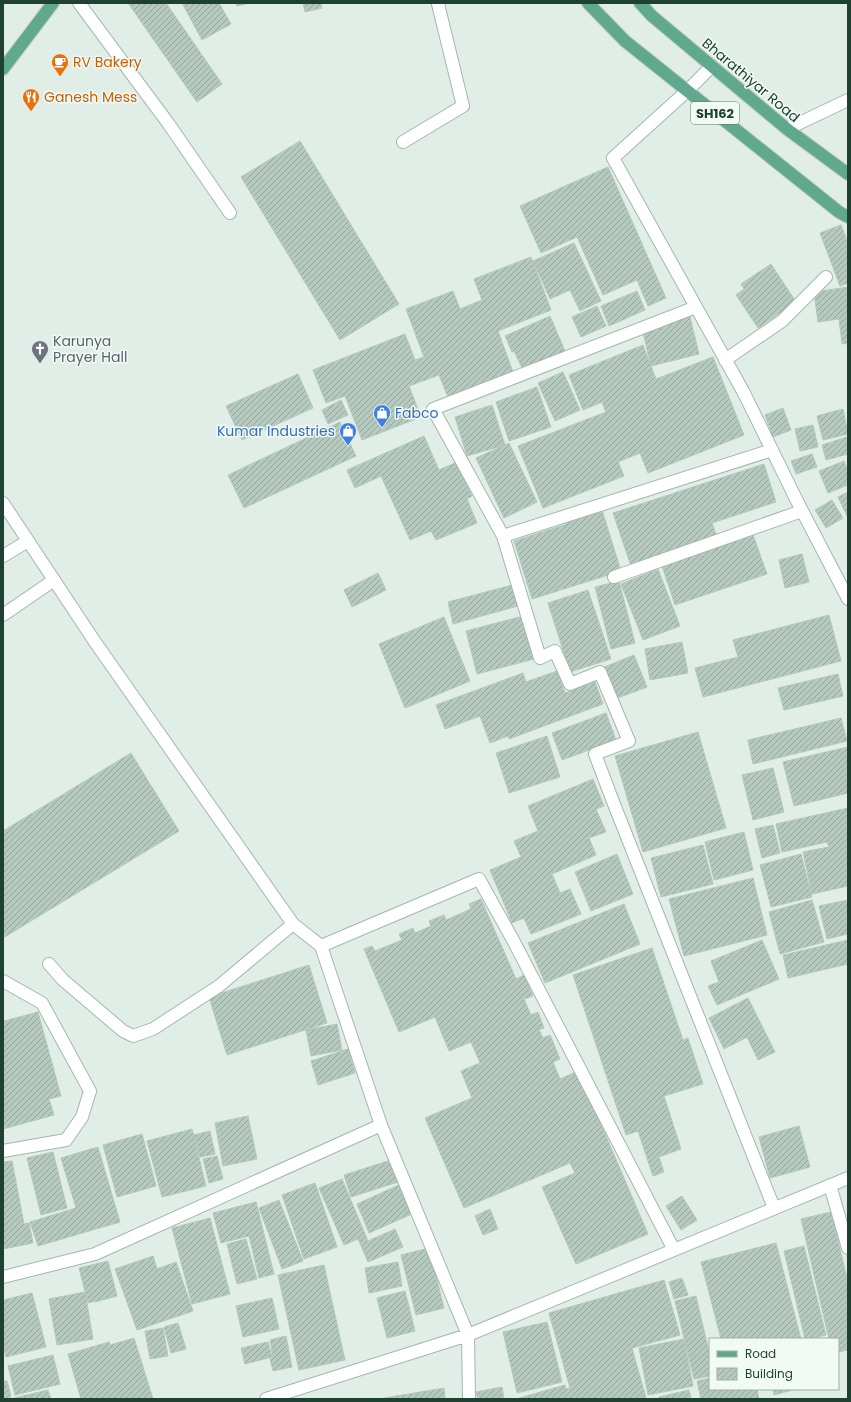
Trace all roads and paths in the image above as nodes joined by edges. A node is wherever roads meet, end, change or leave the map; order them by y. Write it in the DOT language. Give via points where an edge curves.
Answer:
graph roads {
  1 [pos="53,3"];
  2 [pos="79,3"];
  3 [pos="439,3"];
  4 [pos="588,3"];
  5 [pos="640,3"];
  6 [pos="712,66"];
  7 [pos="3,69"];
  8 [pos="687,91"];
  9 [pos="848,100"];
  10 [pos="787,129"];
  11 [pos="403,142"];
  12 [pos="848,174"];
  13 [pos="230,212"];
  14 [pos="848,217"];
  15 [pos="826,277"];
  16 [pos="696,307"];
  17 [pos="726,360"];
  18 [pos="772,450"];
  19 [pos="3,503"];
  20 [pos="802,511"];
  21 [pos="503,536"];
  22 [pos="28,541"];
  23 [pos="3,556"];
  24 [pos="614,577"];
  25 [pos="54,580"];
  26 [pos="848,599"];
  27 [pos="3,616"];
  28 [pos="293,924"];
  29 [pos="321,946"];
  30 [pos="49,964"];
  31 [pos="3,981"];
  32 [pos="381,1125"];
  33 [pos="3,1151"];
  34 [pos="848,1178"];
  35 [pos="830,1185"];
  36 [pos="774,1208"];
  37 [pos="848,1248"];
  38 [pos="674,1250"];
  39 [pos="3,1277"];
  40 [pos="468,1335"];
  41 [pos="266,1399"];
  42 [pos="470,1399"];
  1 -- 7 [label="main road"];
  2 -- 13 [label="street"];
  3 -- 11 [label="street" via="463,106"];
  4 -- 8 [label="main road, SH162" via="625,41"];
  5 -- 6 [label="main road, Bharathiyar Road / SH162"];
  6 -- 8 [label="street"];
  6 -- 10 [label="main road, Bharathiyar Road / SH162"];
  8 -- 14 [label="main road, SH162"];
  8 -- 16 [label="street" via="613,158"];
  9 -- 10 [label="street"];
  10 -- 12 [label="main road, Bharathiyar Road / SH162"];
  15 -- 17 [label="street" via="782,321"];
  16 -- 17 [label="street"];
  16 -- 21 [label="street" via="433,409"];
  17 -- 18 [label="street"];
  18 -- 20 [label="street"];
  18 -- 21 [label="street"];
  19 -- 22 [label="street"];
  20 -- 24 [label="street"];
  20 -- 26 [label="street"];
  21 -- 36 [label="street" via="540,658 556,651 570,684 600,672 629,740 596,754"];
  22 -- 23 [label="street"];
  22 -- 25 [label="street"];
  25 -- 27 [label="street"];
  25 -- 28 [label="street"];
  28 -- 29 [label="street"];
  28 -- 30 [label="street" via="219,986 153,1030 133,1036 123,1031 63,980"];
  29 -- 32 [label="street"];
  29 -- 38 [label="street" via="479,879"];
  31 -- 33 [label="street" via="42,1003 90,1091 82,1117 66,1140"];
  32 -- 39 [label="street" via="95,1254"];
  32 -- 40 [label="street"];
  34 -- 35 [label="street"];
  35 -- 36 [label="street"];
  35 -- 37 [label="street"];
  36 -- 38 [label="street"];
  38 -- 40 [label="street"];
  40 -- 41 [label="street"];
  40 -- 42 [label="street"];
}
